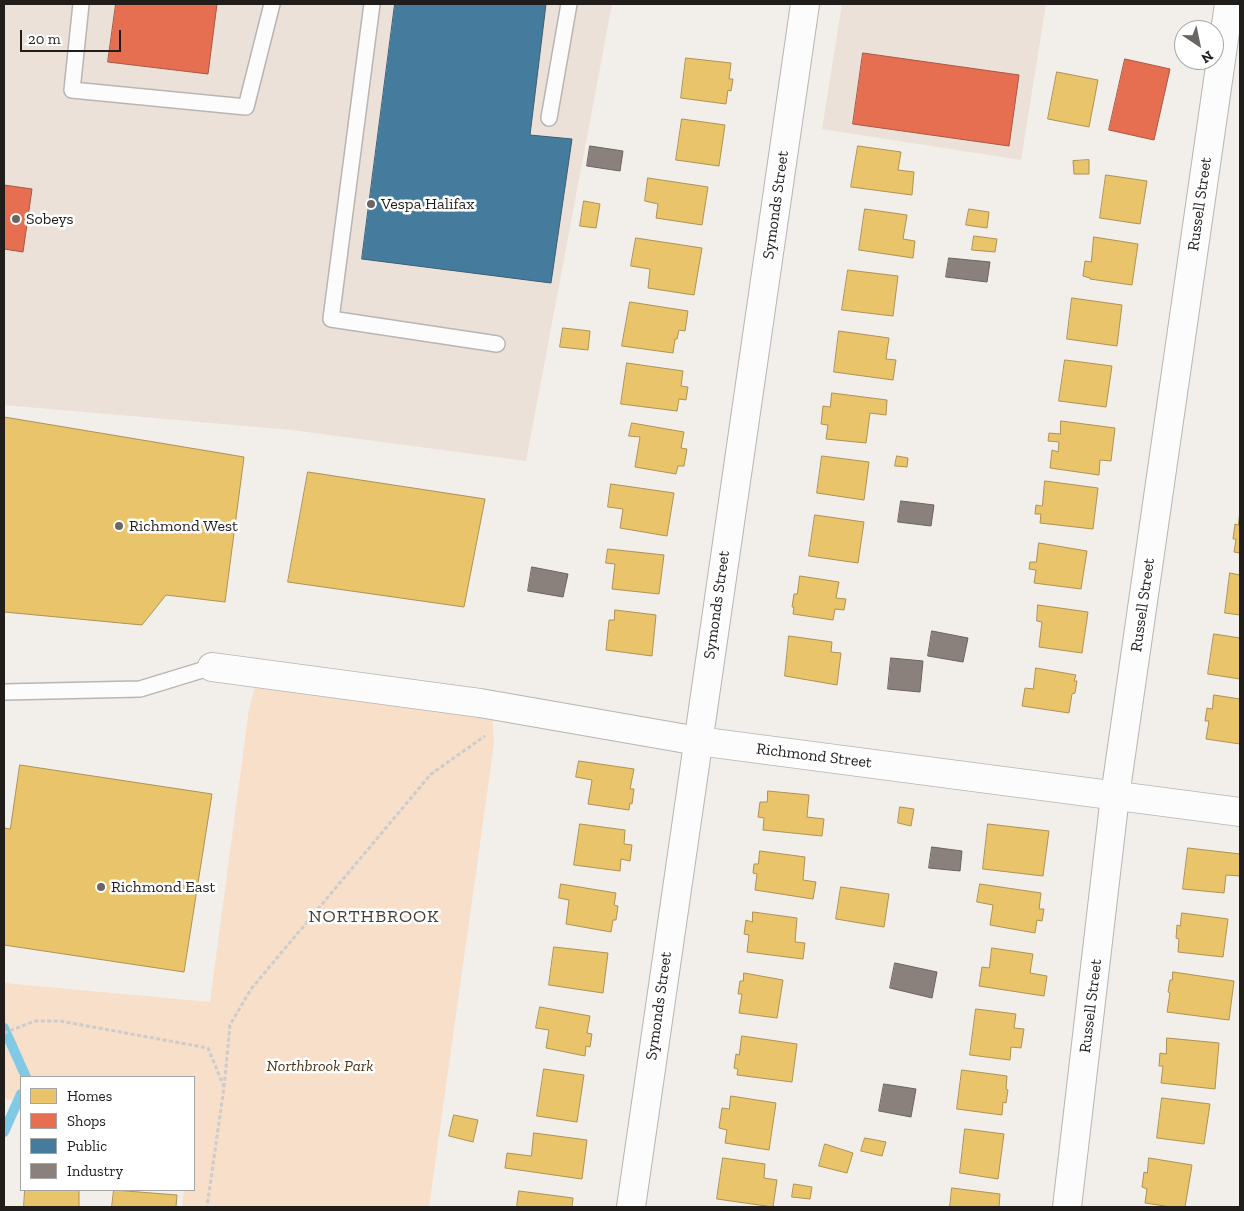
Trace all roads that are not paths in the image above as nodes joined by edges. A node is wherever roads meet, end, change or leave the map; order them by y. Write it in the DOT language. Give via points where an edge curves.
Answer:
graph roads {
  1 [pos="81,4"];
  2 [pos="272,4"];
  3 [pos="372,4"];
  4 [pos="568,4"];
  5 [pos="805,4"];
  6 [pos="1229,4"];
  7 [pos="549,118"];
  8 [pos="497,344"];
  9 [pos="212,667"];
  10 [pos="4,692"];
  11 [pos="698,741"];
  12 [pos="1115,796"];
  13 [pos="1240,812"];
  14 [pos="631,1207"];
  15 [pos="1067,1207"];
  1 -- 2 [label="lane" via="72,90 246,107"];
  3 -- 8 [label="lane" via="331,319"];
  4 -- 7 [label="lane"];
  5 -- 11 [label="street, Symonds Street"];
  6 -- 12 [label="street, Russell Street"];
  9 -- 10 [label="lane" via="140,689"];
  9 -- 11 [label="street, Richmond Street" via="522,710"];
  11 -- 12 [label="street, Richmond Street"];
  11 -- 14 [label="street, Symonds Street"];
  12 -- 13 [label="street, Richmond Street"];
  12 -- 15 [label="street, Russell Street"];
}
